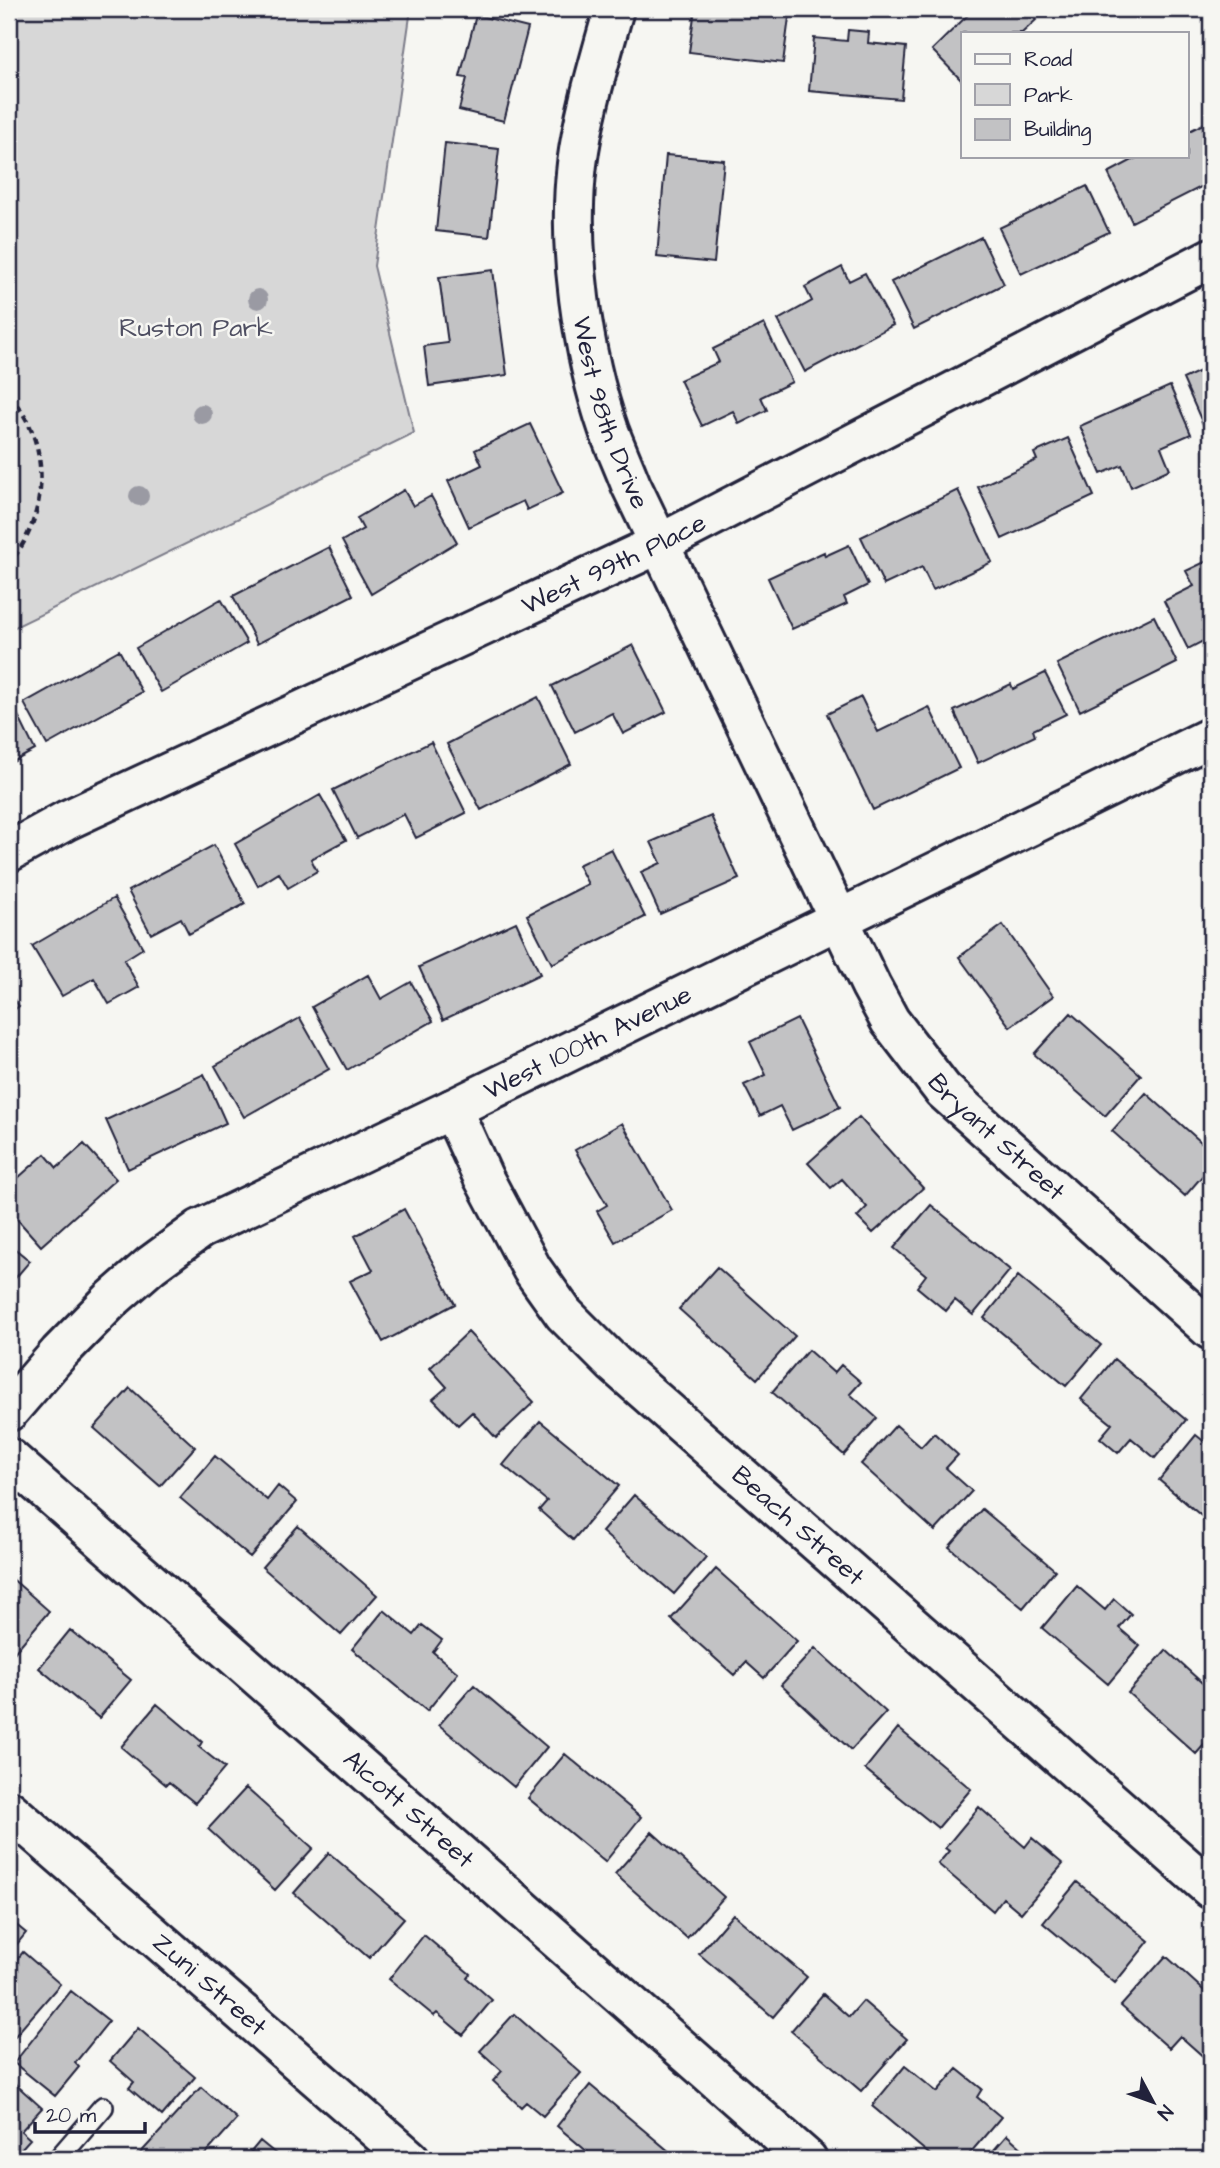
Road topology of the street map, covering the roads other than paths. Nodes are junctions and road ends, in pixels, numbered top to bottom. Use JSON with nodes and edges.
{"nodes":[{"id":1,"x":614,"y":9,"type":"edge"},
{"id":2,"x":1211,"y":258,"type":"edge"},
{"id":3,"x":659,"y":544,"type":"junction"},
{"id":4,"x":1211,"y":737,"type":"edge"},
{"id":5,"x":9,"y":852,"type":"edge"},
{"id":6,"x":836,"y":911,"type":"junction"},
{"id":7,"x":452,"y":1109,"type":"junction"},
{"id":8,"x":1211,"y":1330,"type":"edge"},
{"id":9,"x":9,"y":1411,"type":"edge"},
{"id":10,"x":9,"y":1458,"type":"edge"},
{"id":11,"x":9,"y":1811,"type":"edge"},
{"id":12,"x":1211,"y":1889,"type":"edge"},
{"id":13,"x":103,"y":2107,"type":"dead end"},
{"id":14,"x":58,"y":2159,"type":"edge"},
{"id":15,"x":410,"y":2159,"type":"edge"},
{"id":16,"x":807,"y":2159,"type":"edge"}],
"edges":[{"from":1,"to":3,"type":"street","name":"West 98th Drive"},
{"from":2,"to":3,"type":"street","name":"West 99th Place"},
{"from":3,"to":5,"type":"street","name":"West 99th Place"},
{"from":3,"to":6,"type":"street","name":"West 98th Drive"},
{"from":4,"to":6,"type":"street","name":"West 100th Avenue"},
{"from":6,"to":7,"type":"street","name":"West 100th Avenue"},
{"from":6,"to":8,"type":"street","name":"Bryant Street"},
{"from":7,"to":9,"type":"street","name":"West 100th Avenue"},
{"from":7,"to":12,"type":"street","name":"Beach Street"},
{"from":10,"to":16,"type":"street","name":"Alcott Street"},
{"from":11,"to":15,"type":"street","name":"Zuni Street"},
{"from":13,"to":14,"type":"lane"}]}
